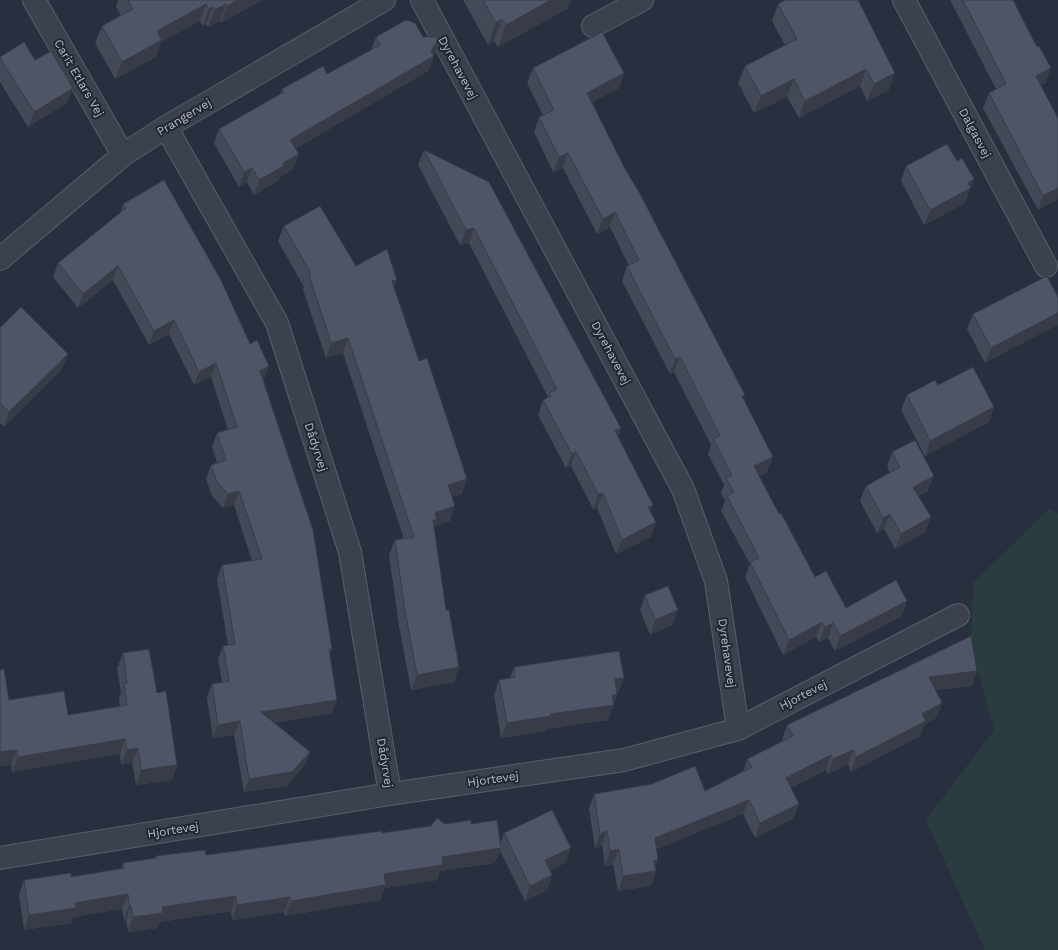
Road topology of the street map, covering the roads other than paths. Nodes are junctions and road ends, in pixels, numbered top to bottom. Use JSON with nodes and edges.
{"nodes":[{"id":1,"x":34,"y":0,"type":"edge"},
{"id":2,"x":384,"y":0,"type":"edge"},
{"id":3,"x":422,"y":0,"type":"edge"},
{"id":4,"x":642,"y":0,"type":"edge"},
{"id":5,"x":904,"y":0,"type":"edge"},
{"id":6,"x":593,"y":26,"type":"dead end"},
{"id":7,"x":166,"y":127,"type":"junction"},
{"id":8,"x":123,"y":155,"type":"junction"},
{"id":9,"x":0,"y":259,"type":"edge"},
{"id":10,"x":1046,"y":266,"type":"dead end"},
{"id":11,"x":958,"y":615,"type":"dead end"},
{"id":12,"x":738,"y":729,"type":"junction"},
{"id":13,"x":390,"y":794,"type":"junction"},
{"id":14,"x":0,"y":858,"type":"edge"}],
"edges":[{"from":1,"to":8,"type":"street","name":"Carit Etlars Vej"},
{"from":2,"to":7,"type":"street","name":"Prangervej"},
{"from":3,"to":12,"type":"street","name":"Dyrehavevej"},
{"from":4,"to":6,"type":"street"},
{"from":5,"to":10,"type":"street","name":"Dalgasvej"},
{"from":7,"to":8,"type":"street","name":"Prangervej"},
{"from":7,"to":13,"type":"street","name":"Dådyrvej"},
{"from":8,"to":9,"type":"street","name":"Prangervej"},
{"from":11,"to":12,"type":"street","name":"Hjortevej"},
{"from":12,"to":13,"type":"street","name":"Hjortevej"},
{"from":13,"to":14,"type":"street","name":"Hjortevej"}]}
